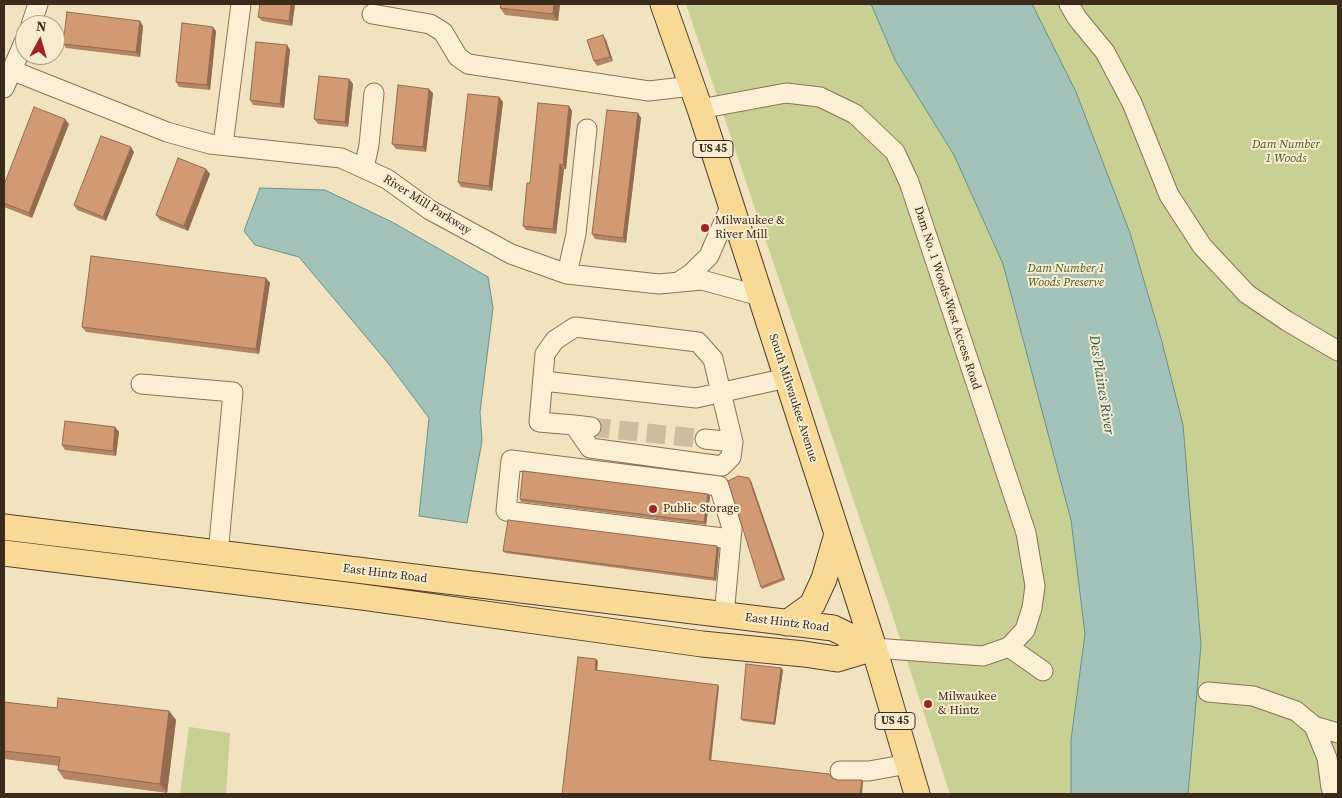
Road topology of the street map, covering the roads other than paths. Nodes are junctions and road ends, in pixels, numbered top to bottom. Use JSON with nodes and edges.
{"nodes":[{"id":1,"x":241,"y":4,"type":"edge"},
{"id":2,"x":663,"y":4,"type":"edge"},
{"id":3,"x":1069,"y":4,"type":"edge"},
{"id":4,"x":372,"y":14,"type":"dead end"},
{"id":5,"x":15,"y":61,"type":"edge"},
{"id":6,"x":11,"y":70,"type":"junction"},
{"id":7,"x":692,"y":86,"type":"junction"},
{"id":8,"x":4,"y":88,"type":"edge"},
{"id":9,"x":374,"y":93,"type":"dead end"},
{"id":10,"x":700,"y":109,"type":"junction"},
{"id":11,"x":588,"y":129,"type":"dead end"},
{"id":12,"x":223,"y":145,"type":"junction"},
{"id":13,"x":364,"y":168,"type":"junction"},
{"id":14,"x":731,"y":205,"type":"junction"},
{"id":15,"x":567,"y":274,"type":"junction"},
{"id":16,"x":680,"y":281,"type":"junction"},
{"id":17,"x":760,"y":296,"type":"junction"},
{"id":18,"x":1338,"y":351,"type":"edge"},
{"id":19,"x":787,"y":378,"type":"junction"},
{"id":20,"x":542,"y":382,"type":"junction"},
{"id":21,"x":141,"y":384,"type":"dead end"},
{"id":22,"x":722,"y":393,"type":"junction"},
{"id":23,"x":706,"y":439,"type":"tunnel mouth"},
{"id":24,"x":733,"y":442,"type":"junction"},
{"id":25,"x":4,"y":527,"type":"edge"},
{"id":26,"x":837,"y":534,"type":"junction"},
{"id":27,"x":731,"y":539,"type":"junction"},
{"id":28,"x":4,"y":553,"type":"edge"},
{"id":29,"x":218,"y":554,"type":"junction"},
{"id":30,"x":724,"y":616,"type":"junction"},
{"id":31,"x":787,"y":623,"type":"junction"},
{"id":32,"x":874,"y":648,"type":"junction"},
{"id":33,"x":1009,"y":648,"type":"junction"},
{"id":34,"x":1043,"y":671,"type":"dead end"},
{"id":35,"x":1208,"y":692,"type":"dead end"},
{"id":36,"x":1314,"y":726,"type":"junction"},
{"id":37,"x":1338,"y":733,"type":"edge"},
{"id":38,"x":908,"y":764,"type":"junction"},
{"id":39,"x":840,"y":771,"type":"dead end"},
{"id":40,"x":1333,"y":787,"type":"edge"},
{"id":41,"x":917,"y":794,"type":"edge"}],
"edges":[{"from":1,"to":12,"type":"street"},
{"from":2,"to":7,"type":"main road","name":"South Milwaukee Avenue","number":"US 45"},
{"from":3,"to":18,"type":"street"},
{"from":4,"to":7,"type":"street"},
{"from":5,"to":6,"type":"street"},
{"from":6,"to":8,"type":"street"},
{"from":6,"to":12,"type":"street","name":"River Mill Parkway"},
{"from":7,"to":10,"type":"main road","name":"South Milwaukee Avenue","number":"US 45"},
{"from":9,"to":13,"type":"street"},
{"from":10,"to":14,"type":"main road","name":"South Milwaukee Avenue","number":"US 45"},
{"from":10,"to":33,"type":"street","name":"Dam No. 1 Woods-West Access Road"},
{"from":11,"to":15,"type":"street"},
{"from":12,"to":13,"type":"street","name":"River Mill Parkway"},
{"from":13,"to":15,"type":"street","name":"River Mill Parkway"},
{"from":14,"to":16,"type":"street"},
{"from":14,"to":17,"type":"main road","name":"South Milwaukee Avenue","number":"US 45"},
{"from":15,"to":16,"type":"street","name":"River Mill Parkway"},
{"from":16,"to":17,"type":"street","name":"River Mill Parkway"},
{"from":17,"to":19,"type":"main road","name":"South Milwaukee Avenue","number":"US 45"},
{"from":19,"to":22,"type":"street"},
{"from":19,"to":26,"type":"main road","name":"South Milwaukee Avenue","number":"US 45"},
{"from":20,"to":22,"type":"street"},
{"from":20,"to":22,"type":"street"},
{"from":20,"to":24,"type":"street"},
{"from":21,"to":29,"type":"street"},
{"from":22,"to":24,"type":"street"},
{"from":23,"to":24,"type":"street"},
{"from":25,"to":29,"type":"main road","name":"East Hintz Road"},
{"from":26,"to":31,"type":"main road"},
{"from":26,"to":32,"type":"main road","name":"South Milwaukee Avenue","number":"US 45"},
{"from":27,"to":27,"type":"street"},
{"from":27,"to":30,"type":"street"},
{"from":28,"to":32,"type":"main road","name":"East Hintz Road"},
{"from":29,"to":30,"type":"main road","name":"East Hintz Road"},
{"from":30,"to":31,"type":"main road","name":"East Hintz Road"},
{"from":31,"to":32,"type":"main road","name":"East Hintz Road"},
{"from":32,"to":33,"type":"street"},
{"from":32,"to":38,"type":"main road","name":"South Milwaukee Avenue","number":"US 45"},
{"from":33,"to":34,"type":"street"},
{"from":35,"to":36,"type":"street"},
{"from":36,"to":37,"type":"street"},
{"from":36,"to":40,"type":"street"},
{"from":38,"to":39,"type":"street"},
{"from":38,"to":41,"type":"main road","name":"South Milwaukee Avenue","number":"US 45"}]}
